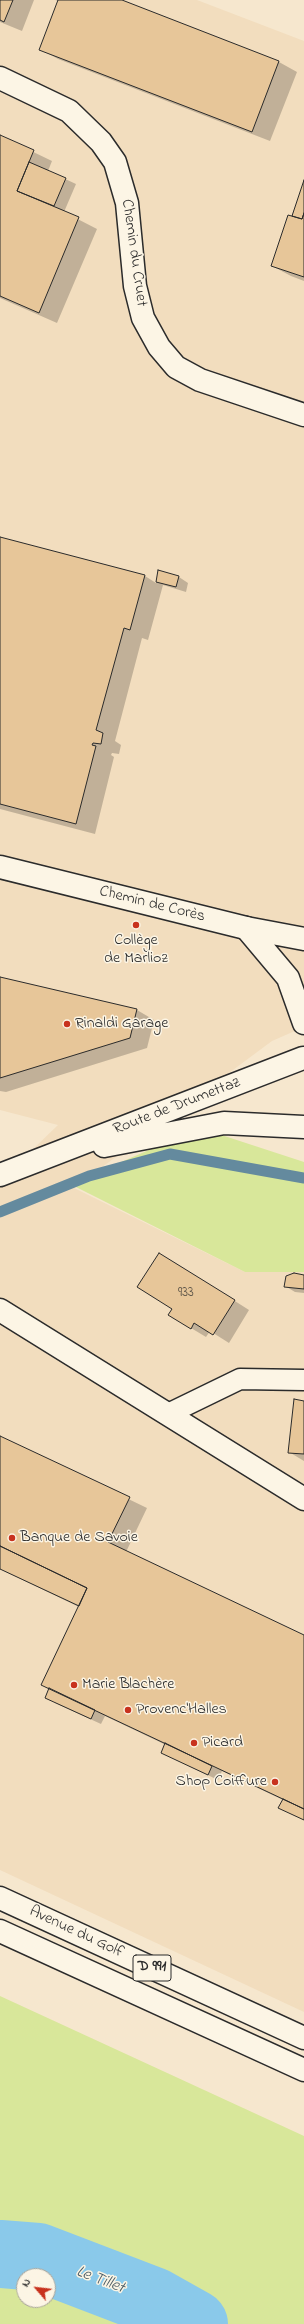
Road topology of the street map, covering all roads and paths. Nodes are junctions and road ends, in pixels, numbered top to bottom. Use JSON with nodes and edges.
{"nodes":[{"id":1,"x":0,"y":78,"type":"edge"},
{"id":2,"x":304,"y":415,"type":"edge"},
{"id":3,"x":0,"y":867,"type":"edge"},
{"id":4,"x":246,"y":928,"type":"junction"},
{"id":5,"x":304,"y":939,"type":"edge"},
{"id":6,"x":304,"y":1023,"type":"edge"},
{"id":7,"x":304,"y":1057,"type":"edge"},
{"id":8,"x":304,"y":1127,"type":"edge"},
{"id":9,"x":51,"y":1156,"type":"junction"},
{"id":10,"x":0,"y":1176,"type":"edge"},
{"id":11,"x":0,"y":1310,"type":"edge"},
{"id":12,"x":304,"y":1380,"type":"edge"},
{"id":13,"x":168,"y":1414,"type":"junction"},
{"id":14,"x":301,"y":1495,"type":"edge"},
{"id":15,"x":0,"y":1898,"type":"edge"},
{"id":16,"x":0,"y":1931,"type":"edge"},
{"id":17,"x":304,"y":2038,"type":"edge"},
{"id":18,"x":304,"y":2070,"type":"edge"}],
"edges":[{"from":1,"to":2,"type":"main road","name":"Chemin du Cruet"},
{"from":3,"to":4,"type":"main road","name":"Chemin de Corès"},
{"from":4,"to":5,"type":"main road","name":"Chemin de Corès"},
{"from":4,"to":6,"type":"main road"},
{"from":7,"to":9,"type":"main road","name":"Route de Drumettaz"},
{"from":8,"to":9,"type":"main road","name":"Route de Drumettaz"},
{"from":9,"to":10,"type":"main road","name":"Route de Drumettaz"},
{"from":11,"to":13,"type":"main road"},
{"from":12,"to":13,"type":"lane"},
{"from":13,"to":14,"type":"main road"},
{"from":15,"to":17,"type":"main road","name":"Avenue du Golf","number":"D 991"},
{"from":16,"to":18,"type":"main road","name":"Avenue du Golf","number":"D 991"}]}
